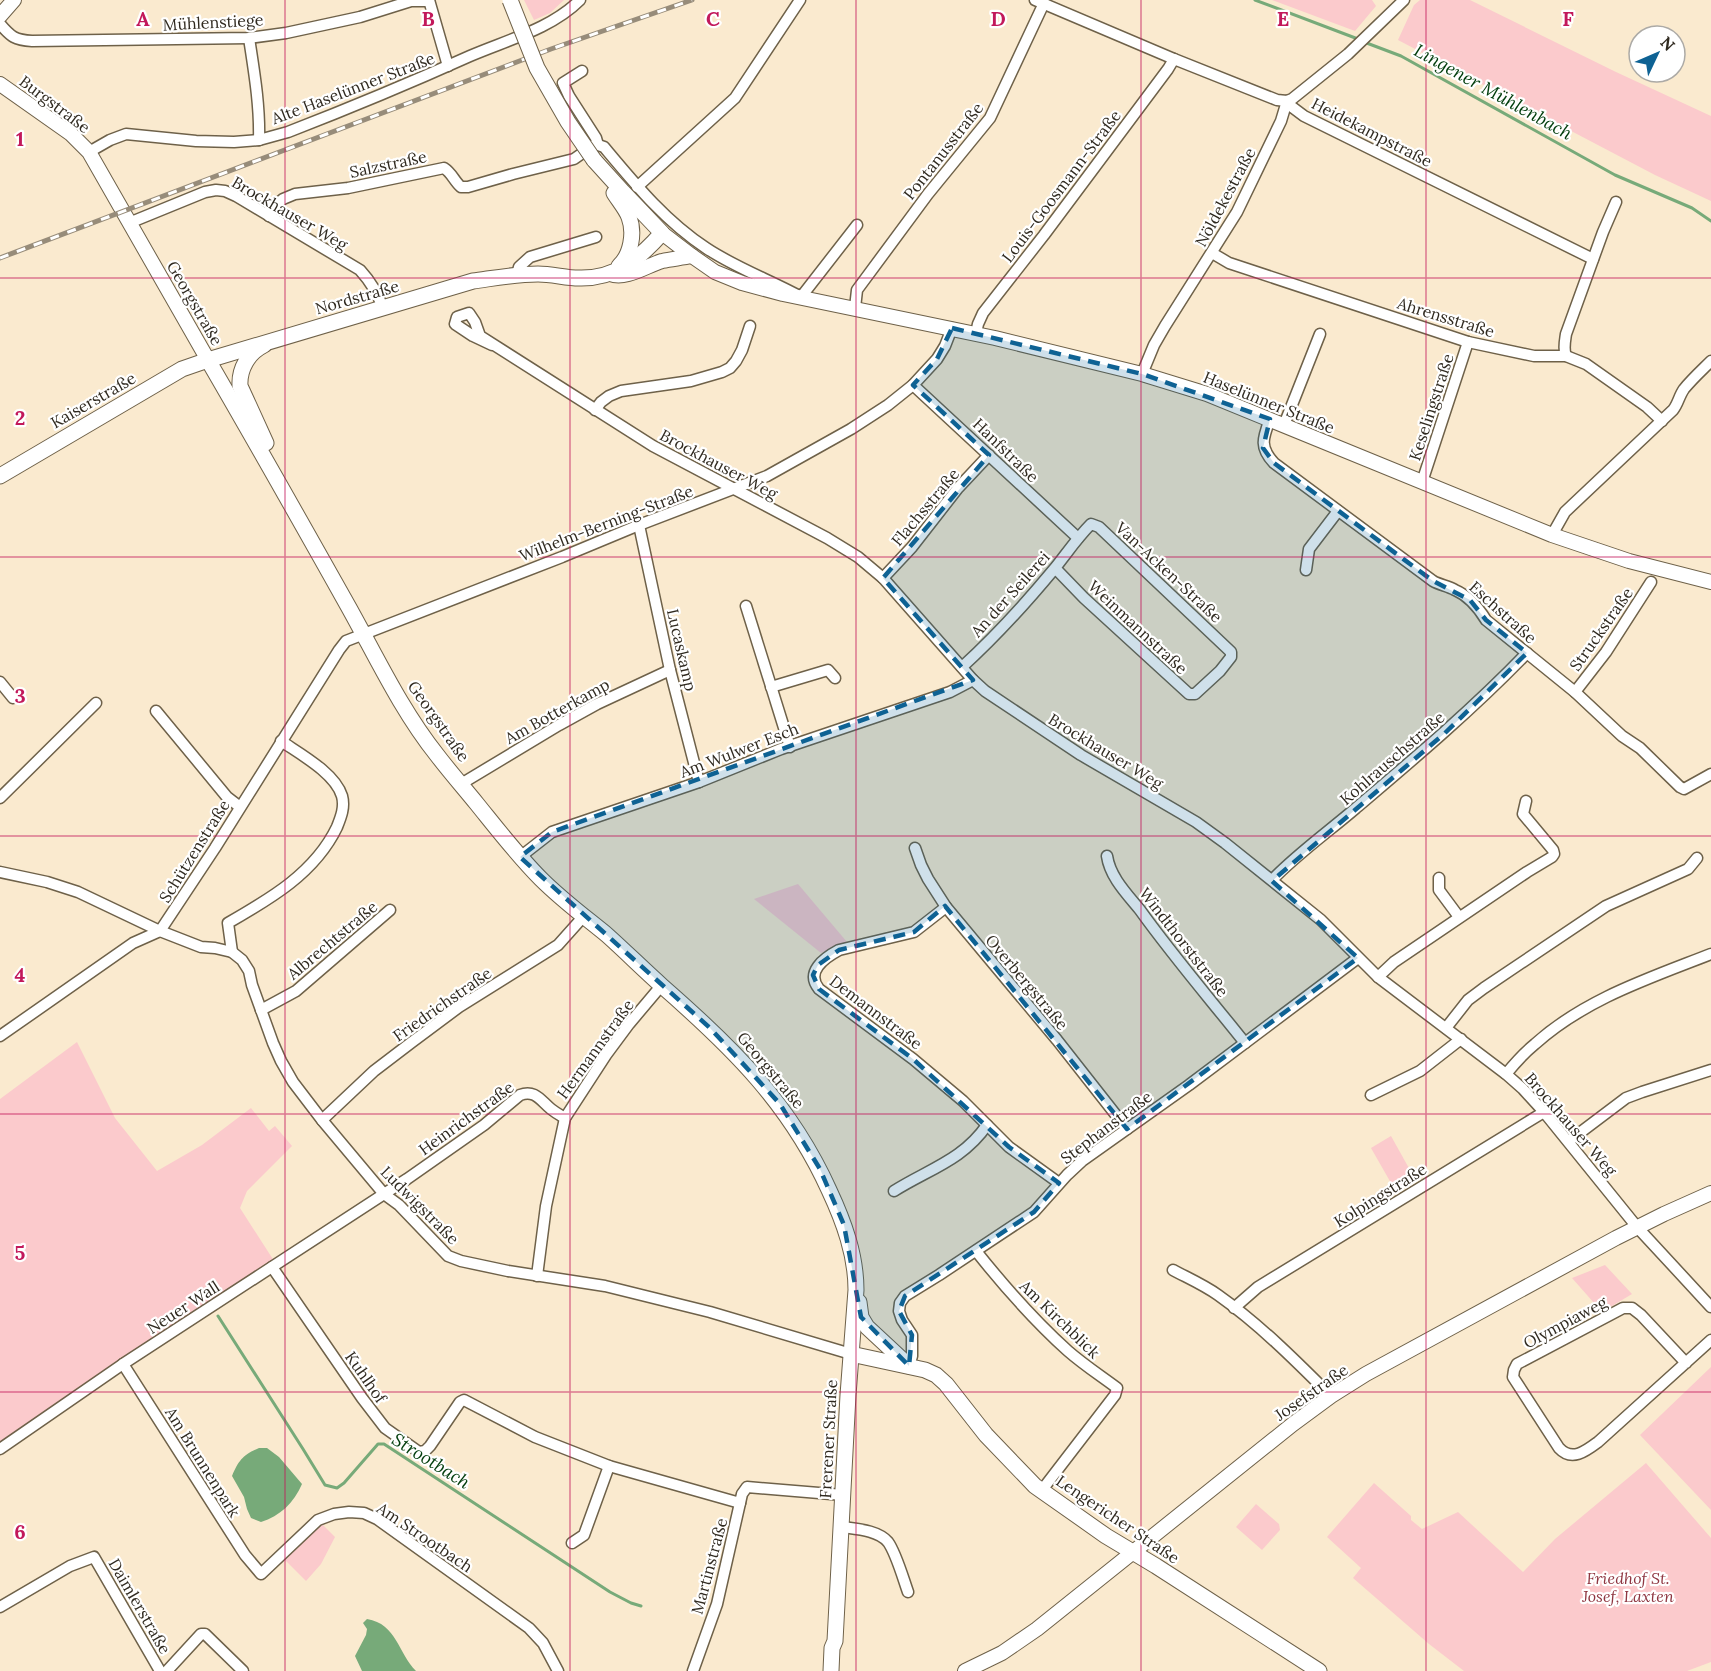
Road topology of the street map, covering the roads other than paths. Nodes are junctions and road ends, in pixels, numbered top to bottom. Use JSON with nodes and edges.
{"nodes":[{"id":1,"x":14,"y":0,"type":"edge"},
{"id":2,"x":429,"y":0,"type":"edge"},
{"id":3,"x":510,"y":0,"type":"edge"},
{"id":4,"x":580,"y":0,"type":"edge"},
{"id":5,"x":800,"y":0,"type":"edge"},
{"id":6,"x":1404,"y":0,"type":"edge"},
{"id":7,"x":1039,"y":2,"type":"edge"},
{"id":8,"x":0,"y":16,"type":"edge"},
{"id":9,"x":0,"y":24,"type":"edge"},
{"id":10,"x":249,"y":38,"type":"junction"},
{"id":11,"x":1174,"y":59,"type":"junction"},
{"id":12,"x":448,"y":66,"type":"junction"},
{"id":13,"x":582,"y":71,"type":"dead end"},
{"id":14,"x":0,"y":84,"type":"edge"},
{"id":15,"x":1287,"y":101,"type":"junction"},
{"id":16,"x":259,"y":140,"type":"junction"},
{"id":17,"x":89,"y":152,"type":"junction"},
{"id":18,"x":591,"y":153,"type":"junction"},
{"id":19,"x":626,"y":192,"type":"junction"},
{"id":20,"x":1616,"y":202,"type":"dead end"},
{"id":21,"x":269,"y":216,"type":"junction"},
{"id":22,"x":129,"y":223,"type":"junction"},
{"id":23,"x":857,"y":225,"type":"dead end"},
{"id":24,"x":662,"y":233,"type":"junction"},
{"id":25,"x":596,"y":237,"type":"dead end"},
{"id":26,"x":1212,"y":253,"type":"junction"},
{"id":27,"x":692,"y":256,"type":"junction"},
{"id":28,"x":1593,"y":259,"type":"junction"},
{"id":29,"x":610,"y":274,"type":"junction"},
{"id":30,"x":517,"y":275,"type":"junction"},
{"id":31,"x":801,"y":297,"type":"junction"},
{"id":32,"x":855,"y":308,"type":"junction"},
{"id":33,"x":383,"y":309,"type":"junction"},
{"id":34,"x":750,"y":326,"type":"dead end"},
{"id":35,"x":952,"y":328,"type":"junction"},
{"id":36,"x":976,"y":333,"type":"junction"},
{"id":37,"x":1320,"y":334,"type":"dead end"},
{"id":38,"x":285,"y":336,"type":"junction"},
{"id":39,"x":1468,"y":342,"type":"junction"},
{"id":40,"x":492,"y":345,"type":"junction"},
{"id":41,"x":1566,"y":356,"type":"junction"},
{"id":42,"x":208,"y":360,"type":"junction"},
{"id":43,"x":1711,"y":361,"type":"edge"},
{"id":44,"x":1142,"y":375,"type":"junction"},
{"id":45,"x":913,"y":385,"type":"junction"},
{"id":46,"x":595,"y":410,"type":"junction"},
{"id":47,"x":1270,"y":419,"type":"junction"},
{"id":48,"x":1662,"y":420,"type":"junction"},
{"id":49,"x":1284,"y":425,"type":"junction"},
{"id":50,"x":989,"y":455,"type":"junction"},
{"id":51,"x":270,"y":466,"type":"junction"},
{"id":52,"x":0,"y":476,"type":"edge"},
{"id":53,"x":1422,"y":482,"type":"junction"},
{"id":54,"x":736,"y":489,"type":"junction"},
{"id":55,"x":1338,"y":511,"type":"junction"},
{"id":56,"x":639,"y":525,"type":"junction"},
{"id":57,"x":1552,"y":535,"type":"junction"},
{"id":58,"x":1078,"y":538,"type":"junction"},
{"id":59,"x":1055,"y":568,"type":"junction"},
{"id":60,"x":1306,"y":570,"type":"dead end"},
{"id":61,"x":883,"y":578,"type":"junction"},
{"id":62,"x":1651,"y":582,"type":"dead end"},
{"id":63,"x":1711,"y":582,"type":"edge"},
{"id":64,"x":746,"y":606,"type":"dead end"},
{"id":65,"x":364,"y":634,"type":"junction"},
{"id":66,"x":1527,"y":653,"type":"junction"},
{"id":67,"x":1229,"y":660,"type":"joint"},
{"id":68,"x":962,"y":667,"type":"junction"},
{"id":69,"x":670,"y":670,"type":"junction"},
{"id":70,"x":835,"y":678,"type":"dead end"},
{"id":71,"x":973,"y":680,"type":"junction"},
{"id":72,"x":0,"y":682,"type":"edge"},
{"id":73,"x":771,"y":687,"type":"junction"},
{"id":74,"x":1575,"y":692,"type":"junction"},
{"id":75,"x":13,"y":698,"type":"dead end"},
{"id":76,"x":96,"y":703,"type":"dead end"},
{"id":77,"x":156,"y":711,"type":"dead end"},
{"id":78,"x":281,"y":741,"type":"junction"},
{"id":79,"x":790,"y":747,"type":"junction"},
{"id":80,"x":1711,"y":774,"type":"edge"},
{"id":81,"x":699,"y":782,"type":"junction"},
{"id":82,"x":461,"y":784,"type":"junction"},
{"id":83,"x":0,"y":798,"type":"edge"},
{"id":84,"x":1526,"y":801,"type":"dead end"},
{"id":85,"x":240,"y":807,"type":"junction"},
{"id":86,"x":915,"y":848,"type":"dead end"},
{"id":87,"x":1107,"y":856,"type":"dead end"},
{"id":88,"x":520,"y":857,"type":"junction"},
{"id":89,"x":1697,"y":858,"type":"dead end"},
{"id":90,"x":0,"y":872,"type":"edge"},
{"id":91,"x":1439,"y":878,"type":"dead end"},
{"id":92,"x":1272,"y":880,"type":"junction"},
{"id":93,"x":946,"y":907,"type":"junction"},
{"id":94,"x":390,"y":910,"type":"dead end"},
{"id":95,"x":583,"y":916,"type":"junction"},
{"id":96,"x":1459,"y":918,"type":"junction"},
{"id":97,"x":160,"y":931,"type":"junction"},
{"id":98,"x":232,"y":951,"type":"junction"},
{"id":99,"x":1711,"y":954,"type":"edge"},
{"id":100,"x":1358,"y":958,"type":"junction"},
{"id":101,"x":1378,"y":976,"type":"junction"},
{"id":102,"x":661,"y":986,"type":"junction"},
{"id":103,"x":261,"y":1010,"type":"junction"},
{"id":104,"x":1446,"y":1028,"type":"junction"},
{"id":105,"x":0,"y":1036,"type":"edge"},
{"id":106,"x":1461,"y":1039,"type":"junction"},
{"id":107,"x":1245,"y":1043,"type":"junction"},
{"id":108,"x":1711,"y":1070,"type":"edge"},
{"id":109,"x":1506,"y":1074,"type":"junction"},
{"id":110,"x":1371,"y":1095,"type":"dead end"},
{"id":111,"x":1544,"y":1112,"type":"junction"},
{"id":112,"x":565,"y":1118,"type":"junction"},
{"id":113,"x":321,"y":1120,"type":"junction"},
{"id":114,"x":987,"y":1125,"type":"junction"},
{"id":115,"x":1127,"y":1129,"type":"junction"},
{"id":116,"x":1569,"y":1141,"type":"junction"},
{"id":117,"x":1059,"y":1184,"type":"junction"},
{"id":118,"x":894,"y":1191,"type":"dead end"},
{"id":119,"x":1711,"y":1192,"type":"edge"},
{"id":120,"x":384,"y":1194,"type":"junction"},
{"id":121,"x":1637,"y":1227,"type":"junction"},
{"id":122,"x":848,"y":1239,"type":"joint"},
{"id":123,"x":976,"y":1251,"type":"junction"},
{"id":124,"x":272,"y":1267,"type":"junction"},
{"id":125,"x":1173,"y":1270,"type":"dead end"},
{"id":126,"x":537,"y":1276,"type":"junction"},
{"id":127,"x":856,"y":1290,"type":"junction"},
{"id":128,"x":1711,"y":1307,"type":"edge"},
{"id":129,"x":1234,"y":1308,"type":"junction"},
{"id":130,"x":1711,"y":1340,"type":"edge"},
{"id":131,"x":851,"y":1354,"type":"junction"},
{"id":132,"x":1686,"y":1363,"type":"junction"},
{"id":133,"x":123,"y":1364,"type":"junction"},
{"id":134,"x":909,"y":1366,"type":"junction"},
{"id":135,"x":1331,"y":1396,"type":"junction"},
{"id":136,"x":0,"y":1449,"type":"edge"},
{"id":137,"x":609,"y":1466,"type":"junction"},
{"id":138,"x":1042,"y":1490,"type":"junction"},
{"id":139,"x":843,"y":1494,"type":"junction"},
{"id":140,"x":740,"y":1503,"type":"junction"},
{"id":141,"x":842,"y":1527,"type":"junction"},
{"id":142,"x":572,"y":1543,"type":"dead end"},
{"id":143,"x":1134,"y":1552,"type":"junction"},
{"id":144,"x":261,"y":1574,"type":"joint"},
{"id":145,"x":908,"y":1592,"type":"dead end"},
{"id":146,"x":0,"y":1607,"type":"edge"},
{"id":147,"x":835,"y":1641,"type":"junction"},
{"id":148,"x":160,"y":1671,"type":"edge"},
{"id":149,"x":167,"y":1671,"type":"edge"},
{"id":150,"x":243,"y":1671,"type":"edge"},
{"id":151,"x":558,"y":1671,"type":"edge"},
{"id":152,"x":693,"y":1671,"type":"edge"},
{"id":153,"x":831,"y":1671,"type":"edge"},
{"id":154,"x":839,"y":1671,"type":"edge"},
{"id":155,"x":964,"y":1671,"type":"edge"},
{"id":156,"x":1319,"y":1671,"type":"edge"}],
"edges":[{"from":1,"to":8,"type":"street"},
{"from":2,"to":10,"type":"street","name":"Mühlenstiege"},
{"from":2,"to":12,"type":"street"},
{"from":3,"to":18,"type":"main road","bridge":true},
{"from":4,"to":12,"type":"street","name":"Alte Haselünner Straße"},
{"from":5,"to":19,"type":"street"},
{"from":6,"to":15,"type":"street"},
{"from":7,"to":11,"type":"street","name":"Heidekampstraße"},
{"from":7,"to":32,"type":"street","name":"Pontanusstraße"},
{"from":9,"to":10,"type":"street","name":"Mühlenstiege"},
{"from":10,"to":16,"type":"street"},
{"from":11,"to":15,"type":"street","name":"Heidekampstraße"},
{"from":11,"to":36,"type":"street","name":"Louis-Goosmann-Straße"},
{"from":12,"to":16,"type":"street","name":"Alte Haselünner Straße"},
{"from":13,"to":18,"type":"street"},
{"from":14,"to":17,"type":"street","name":"Burgstraße"},
{"from":15,"to":26,"type":"street","name":"Nöldekestraße"},
{"from":15,"to":28,"type":"street","name":"Heidekampstraße"},
{"from":16,"to":17,"type":"street","name":"Alte Haselünner Straße"},
{"from":17,"to":22,"type":"street","name":"Georgstraße"},
{"from":18,"to":19,"type":"main road"},
{"from":18,"to":21,"type":"street","name":"Salzstraße"},
{"from":19,"to":24,"type":"main road"},
{"from":19,"to":29,"type":"main road"},
{"from":19,"to":31,"type":"street","name":"Haselünner Straße"},
{"from":20,"to":28,"type":"street"},
{"from":21,"to":22,"type":"street","name":"Brockhauser Weg"},
{"from":21,"to":33,"type":"street","name":"Brockhauser Weg"},
{"from":22,"to":42,"type":"street","name":"Georgstraße"},
{"from":23,"to":31,"type":"street"},
{"from":24,"to":27,"type":"street","name":"Haselünner Straße"},
{"from":24,"to":29,"type":"main road","name":"Nordstraße"},
{"from":25,"to":30,"type":"street"},
{"from":26,"to":39,"type":"street","name":"Ahrensstraße"},
{"from":26,"to":44,"type":"street","name":"Nöldekestraße"},
{"from":27,"to":29,"type":"street"},
{"from":27,"to":31,"type":"street","name":"Haselünner Straße"},
{"from":28,"to":41,"type":"street"},
{"from":29,"to":30,"type":"main road","name":"Nordstraße"},
{"from":30,"to":33,"type":"main road","name":"Nordstraße"},
{"from":31,"to":32,"type":"street","name":"Haselünner Straße"},
{"from":32,"to":35,"type":"street","name":"Haselünner Straße"},
{"from":33,"to":38,"type":"main road","name":"Nordstraße"},
{"from":34,"to":46,"type":"street"},
{"from":35,"to":36,"type":"street","name":"Haselünner Straße"},
{"from":35,"to":45,"type":"street","name":"Wilhelm-Berning-Straße"},
{"from":36,"to":44,"type":"street","name":"Haselünner Straße"},
{"from":37,"to":49,"type":"street"},
{"from":38,"to":42,"type":"main road","name":"Nordstraße"},
{"from":38,"to":51,"type":"main road"},
{"from":39,"to":41,"type":"street","name":"Ahrensstraße"},
{"from":39,"to":53,"type":"street","name":"Keselingstraße"},
{"from":40,"to":40,"type":"street","name":"Brockhauser Weg"},
{"from":40,"to":46,"type":"street","name":"Brockhauser Weg"},
{"from":41,"to":48,"type":"street","name":"Ahrensstraße"},
{"from":42,"to":51,"type":"main road","name":"Georgstraße"},
{"from":42,"to":52,"type":"main road","name":"Kaiserstraße"},
{"from":43,"to":48,"type":"street"},
{"from":44,"to":47,"type":"street","name":"Haselünner Straße"},
{"from":45,"to":50,"type":"street","name":"Hanfstraße"},
{"from":45,"to":54,"type":"street","name":"Wilhelm-Berning-Straße"},
{"from":46,"to":54,"type":"street","name":"Brockhauser Weg"},
{"from":47,"to":49,"type":"street","name":"Haselünner Straße"},
{"from":47,"to":55,"type":"street","name":"Eschstraße"},
{"from":48,"to":57,"type":"street"},
{"from":49,"to":53,"type":"street","name":"Haselünner Straße"},
{"from":50,"to":58,"type":"street","name":"Hanfstraße"},
{"from":50,"to":61,"type":"street","name":"Flachsstraße"},
{"from":51,"to":65,"type":"main road","name":"Georgstraße"},
{"from":53,"to":57,"type":"street","name":"Haselünner Straße"},
{"from":54,"to":56,"type":"street","name":"Wilhelm-Berning-Straße"},
{"from":54,"to":61,"type":"street","name":"Brockhauser Weg"},
{"from":55,"to":60,"type":"street"},
{"from":55,"to":66,"type":"street","name":"Eschstraße"},
{"from":56,"to":65,"type":"street","name":"Wilhelm-Berning-Straße"},
{"from":56,"to":69,"type":"street","name":"Lucaskamp"},
{"from":57,"to":63,"type":"street","name":"Haselünner Straße"},
{"from":58,"to":59,"type":"street","name":"An der Seilerei"},
{"from":58,"to":67,"type":"street","name":"Van-Acken-Straße"},
{"from":59,"to":67,"type":"street","name":"Weinmannstraße"},
{"from":59,"to":68,"type":"street","name":"An der Seilerei"},
{"from":61,"to":68,"type":"street","name":"Brockhauser Weg"},
{"from":62,"to":74,"type":"street","name":"Struckstraße"},
{"from":64,"to":73,"type":"street"},
{"from":65,"to":78,"type":"street","name":"Schützenstraße"},
{"from":65,"to":82,"type":"main road","name":"Georgstraße"},
{"from":66,"to":74,"type":"street","name":"Eschstraße"},
{"from":66,"to":92,"type":"street","name":"Kohlrauschstraße"},
{"from":68,"to":71,"type":"street","name":"Brockhauser Weg"},
{"from":69,"to":81,"type":"street","name":"Lucaskamp"},
{"from":69,"to":82,"type":"street","name":"Am Botterkamp"},
{"from":70,"to":73,"type":"street"},
{"from":71,"to":79,"type":"street","name":"Am Wulwer Esch"},
{"from":71,"to":92,"type":"street","name":"Brockhauser Weg"},
{"from":72,"to":75,"type":"street"},
{"from":73,"to":79,"type":"street"},
{"from":74,"to":80,"type":"street","name":"Eschstraße"},
{"from":76,"to":83,"type":"street"},
{"from":77,"to":85,"type":"street"},
{"from":78,"to":85,"type":"street","name":"Schützenstraße"},
{"from":78,"to":98,"type":"street"},
{"from":79,"to":81,"type":"street","name":"Am Wulwer Esch"},
{"from":81,"to":88,"type":"street","name":"Am Wulwer Esch"},
{"from":82,"to":88,"type":"main road","name":"Georgstraße"},
{"from":84,"to":96,"type":"street"},
{"from":85,"to":97,"type":"street","name":"Schützenstraße"},
{"from":86,"to":93,"type":"street","name":"Overbergstraße"},
{"from":87,"to":107,"type":"street","name":"Windthorststraße"},
{"from":88,"to":95,"type":"main road","name":"Georgstraße"},
{"from":89,"to":104,"type":"street"},
{"from":90,"to":97,"type":"street"},
{"from":91,"to":96,"type":"street"},
{"from":92,"to":100,"type":"street","name":"Brockhauser Weg"},
{"from":93,"to":114,"type":"street","name":"Demannstraße"},
{"from":93,"to":115,"type":"street","name":"Overbergstraße"},
{"from":94,"to":103,"type":"street","name":"Albrechtstraße"},
{"from":95,"to":102,"type":"main road","name":"Georgstraße"},
{"from":95,"to":113,"type":"street","name":"Friedrichstraße"},
{"from":96,"to":101,"type":"street"},
{"from":97,"to":98,"type":"street"},
{"from":97,"to":105,"type":"street"},
{"from":98,"to":103,"type":"street","name":"Ludwigstraße"},
{"from":99,"to":109,"type":"street"},
{"from":100,"to":101,"type":"street","name":"Brockhauser Weg"},
{"from":100,"to":107,"type":"street","name":"Stephanstraße"},
{"from":101,"to":104,"type":"street","name":"Brockhauser Weg"},
{"from":102,"to":112,"type":"street","name":"Hermannstraße"},
{"from":102,"to":122,"type":"main road","name":"Georgstraße"},
{"from":103,"to":113,"type":"street","name":"Ludwigstraße"},
{"from":104,"to":106,"type":"street","name":"Brockhauser Weg"},
{"from":106,"to":109,"type":"street","name":"Brockhauser Weg"},
{"from":106,"to":110,"type":"street"},
{"from":107,"to":115,"type":"street","name":"Stephanstraße"},
{"from":108,"to":116,"type":"street"},
{"from":109,"to":111,"type":"street","name":"Brockhauser Weg"},
{"from":111,"to":116,"type":"street","name":"Brockhauser Weg"},
{"from":111,"to":129,"type":"street","name":"Kolpingstraße"},
{"from":112,"to":120,"type":"street","name":"Heinrichstraße"},
{"from":112,"to":126,"type":"street","name":"Hermannstraße"},
{"from":113,"to":120,"type":"street","name":"Ludwigstraße"},
{"from":114,"to":117,"type":"street","name":"Demannstraße"},
{"from":114,"to":118,"type":"street"},
{"from":115,"to":117,"type":"street","name":"Stephanstraße"},
{"from":116,"to":121,"type":"street","name":"Brockhauser Weg"},
{"from":117,"to":123,"type":"street","name":"Stephanstraße"},
{"from":119,"to":121,"type":"street","name":"Josefstraße"},
{"from":120,"to":124,"type":"street","name":"Neuer Wall"},
{"from":120,"to":126,"type":"street","name":"Ludwigstraße"},
{"from":121,"to":128,"type":"street","name":"Brockhauser Weg"},
{"from":121,"to":135,"type":"street","name":"Josefstraße"},
{"from":122,"to":127,"type":"main road","name":"Frerener Straße"},
{"from":123,"to":134,"type":"street","name":"Stephanstraße"},
{"from":123,"to":138,"type":"street","name":"Am Kirchblick"},
{"from":124,"to":133,"type":"street","name":"Neuer Wall"},
{"from":124,"to":137,"type":"street","name":"Kuhlhof"},
{"from":125,"to":129,"type":"street"},
{"from":126,"to":131,"type":"street","name":"Ludwigstraße"},
{"from":127,"to":131,"type":"main road","name":"Frerener Straße"},
{"from":127,"to":134,"type":"main road"},
{"from":129,"to":135,"type":"street"},
{"from":130,"to":132,"type":"street","name":"Olympiaweg"},
{"from":131,"to":134,"type":"main road","name":"Lengericher Straße"},
{"from":131,"to":139,"type":"main road","name":"Frerener Straße"},
{"from":132,"to":132,"type":"street","name":"Olympiaweg"},
{"from":133,"to":136,"type":"street","name":"Neuer Wall"},
{"from":133,"to":144,"type":"street","name":"Am Brunnenpark"},
{"from":134,"to":138,"type":"main road","name":"Lengericher Straße"},
{"from":135,"to":143,"type":"street","name":"Josefstraße"},
{"from":137,"to":140,"type":"street","name":"Kuhlhof"},
{"from":137,"to":142,"type":"street"},
{"from":138,"to":143,"type":"main road","name":"Lengericher Straße"},
{"from":139,"to":140,"type":"street"},
{"from":139,"to":141,"type":"main road","name":"Frerener Straße"},
{"from":140,"to":152,"type":"street","name":"Martinstraße"},
{"from":141,"to":145,"type":"street"},
{"from":141,"to":147,"type":"main road","name":"Frerener Straße"},
{"from":143,"to":155,"type":"street","name":"Josefstraße"},
{"from":143,"to":156,"type":"main road","name":"Lengericher Straße"},
{"from":144,"to":151,"type":"street","name":"Am Strootbach"},
{"from":146,"to":148,"type":"street","name":"Daimlerstraße"},
{"from":147,"to":153,"type":"main road","name":"Frerener Straße"},
{"from":147,"to":154,"type":"main road","name":"Frerener Straße"},
{"from":149,"to":150,"type":"street"}]}
